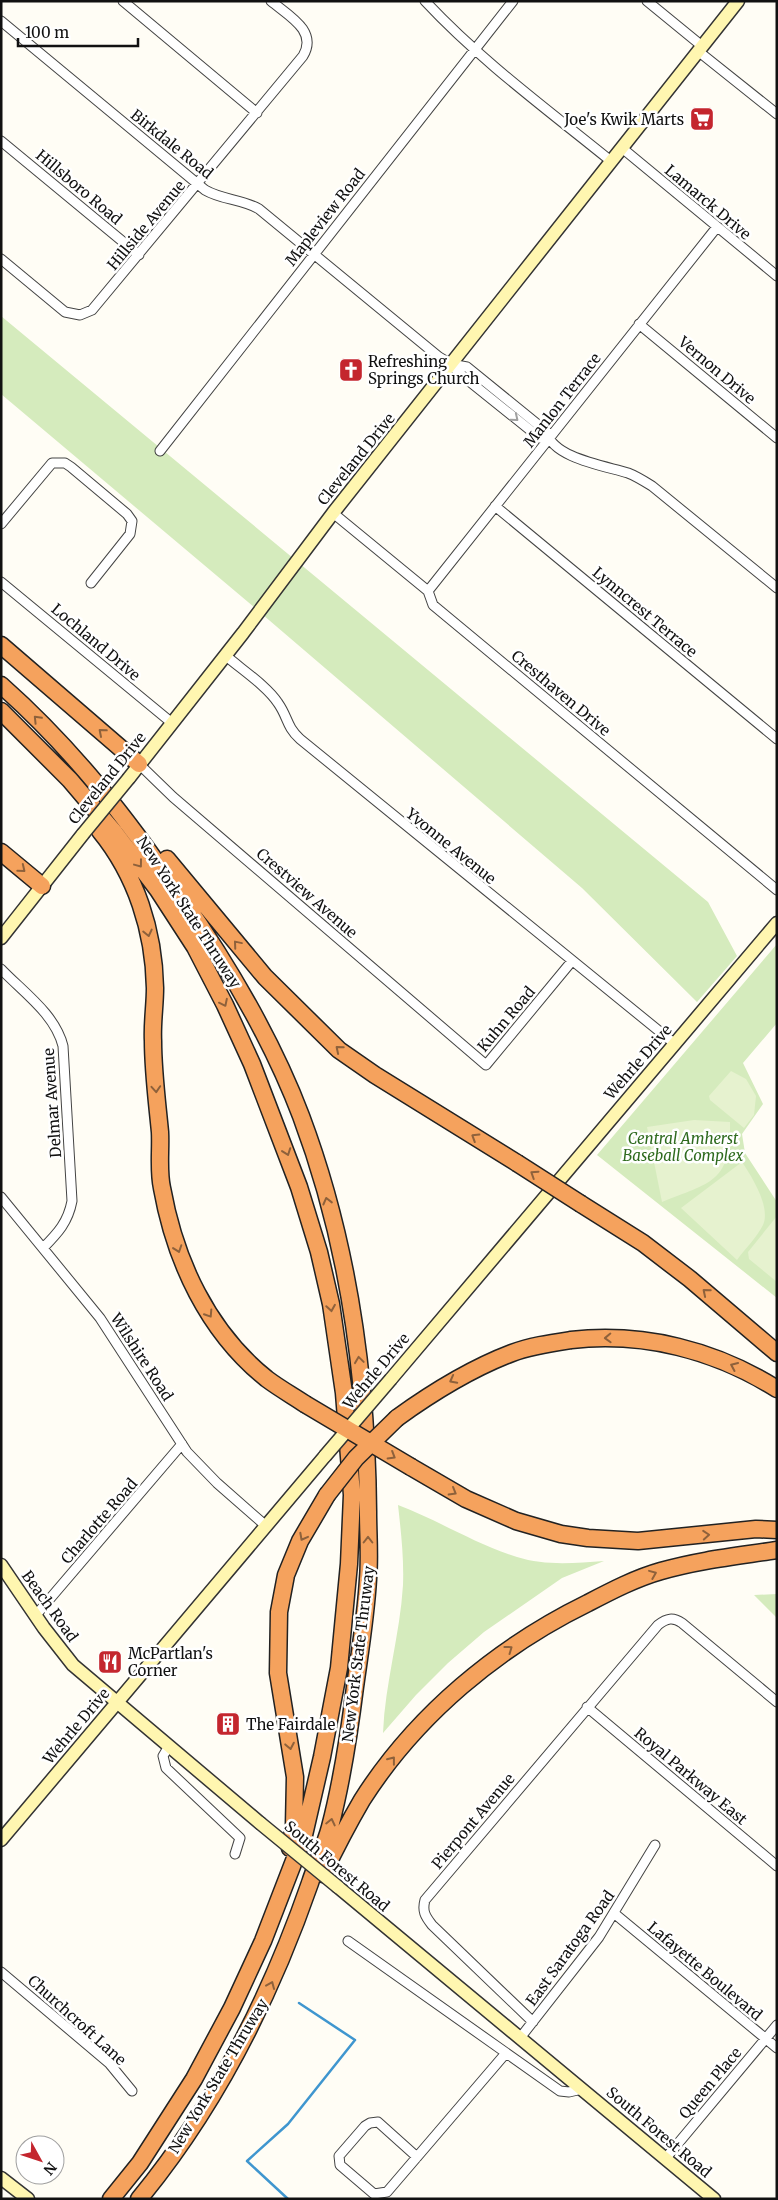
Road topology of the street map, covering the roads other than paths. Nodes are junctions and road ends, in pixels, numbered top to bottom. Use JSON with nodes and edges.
{"nodes":[{"id":1,"x":122,"y":1,"type":"edge"},
{"id":2,"x":271,"y":1,"type":"edge"},
{"id":3,"x":425,"y":1,"type":"edge"},
{"id":4,"x":513,"y":1,"type":"edge"},
{"id":5,"x":647,"y":1,"type":"edge"},
{"id":6,"x":738,"y":1,"type":"edge"},
{"id":7,"x":1,"y":21,"type":"edge"},
{"id":8,"x":700,"y":48,"type":"junction"},
{"id":9,"x":475,"y":50,"type":"junction"},
{"id":10,"x":257,"y":113,"type":"junction"},
{"id":11,"x":777,"y":114,"type":"edge"},
{"id":12,"x":1,"y":141,"type":"edge"},
{"id":13,"x":622,"y":148,"type":"junction"},
{"id":14,"x":612,"y":162,"type":"junction"},
{"id":15,"x":198,"y":184,"type":"junction"},
{"id":16,"x":717,"y":227,"type":"junction"},
{"id":17,"x":313,"y":254,"type":"junction"},
{"id":18,"x":139,"y":255,"type":"junction"},
{"id":19,"x":1,"y":259,"type":"edge"},
{"id":20,"x":777,"y":276,"type":"edge"},
{"id":21,"x":640,"y":324,"type":"junction"},
{"id":22,"x":451,"y":364,"type":"junction"},
{"id":23,"x":777,"y":438,"type":"edge"},
{"id":24,"x":548,"y":439,"type":"junction"},
{"id":25,"x":160,"y":451,"type":"dead end"},
{"id":26,"x":494,"y":506,"type":"junction"},
{"id":27,"x":333,"y":513,"type":"junction"},
{"id":28,"x":1,"y":524,"type":"edge"},
{"id":29,"x":1,"y":582,"type":"edge"},
{"id":30,"x":91,"y":583,"type":"dead end"},
{"id":31,"x":777,"y":588,"type":"edge"},
{"id":32,"x":428,"y":590,"type":"junction"},
{"id":33,"x":1,"y":645,"type":"edge"},
{"id":34,"x":225,"y":655,"type":"junction"},
{"id":35,"x":1,"y":685,"type":"edge"},
{"id":36,"x":1,"y":711,"type":"edge"},
{"id":37,"x":172,"y":723,"type":"junction"},
{"id":38,"x":1,"y":725,"type":"edge"},
{"id":39,"x":777,"y":739,"type":"edge"},
{"id":40,"x":134,"y":771,"type":"junction"},
{"id":41,"x":117,"y":807,"type":"junction"},
{"id":42,"x":1,"y":852,"type":"edge"},
{"id":43,"x":42,"y":886,"type":"junction"},
{"id":44,"x":777,"y":890,"type":"edge"},
{"id":45,"x":777,"y":923,"type":"edge"},
{"id":46,"x":1,"y":938,"type":"edge"},
{"id":47,"x":572,"y":962,"type":"junction"},
{"id":48,"x":1,"y":969,"type":"edge"},
{"id":49,"x":457,"y":1040,"type":"joint"},
{"id":50,"x":675,"y":1044,"type":"junction"},
{"id":51,"x":1,"y":1197,"type":"edge"},
{"id":52,"x":44,"y":1248,"type":"junction"},
{"id":53,"x":777,"y":1353,"type":"edge"},
{"id":54,"x":777,"y":1389,"type":"edge"},
{"id":55,"x":182,"y":1444,"type":"junction"},
{"id":56,"x":266,"y":1526,"type":"junction"},
{"id":57,"x":777,"y":1530,"type":"edge"},
{"id":58,"x":777,"y":1550,"type":"edge"},
{"id":59,"x":1,"y":1565,"type":"edge"},
{"id":60,"x":36,"y":1615,"type":"junction"},
{"id":61,"x":73,"y":1665,"type":"joint"},
{"id":62,"x":777,"y":1702,"type":"edge"},
{"id":63,"x":117,"y":1703,"type":"junction"},
{"id":64,"x":587,"y":1707,"type":"junction"},
{"id":65,"x":169,"y":1746,"type":"junction"},
{"id":66,"x":1,"y":1840,"type":"edge"},
{"id":67,"x":655,"y":1845,"type":"dead end"},
{"id":68,"x":235,"y":1854,"type":"dead end"},
{"id":69,"x":777,"y":1866,"type":"edge"},
{"id":70,"x":282,"y":1891,"type":"junction"},
{"id":71,"x":615,"y":1914,"type":"junction"},
{"id":72,"x":292,"y":1934,"type":"junction"},
{"id":73,"x":348,"y":1940,"type":"dead end"},
{"id":74,"x":1,"y":1972,"type":"edge"},
{"id":75,"x":533,"y":2022,"type":"junction"},
{"id":76,"x":777,"y":2025,"type":"edge"},
{"id":77,"x":520,"y":2038,"type":"junction"},
{"id":78,"x":765,"y":2039,"type":"junction"},
{"id":79,"x":777,"y":2048,"type":"edge"},
{"id":80,"x":506,"y":2053,"type":"junction"},
{"id":81,"x":582,"y":2089,"type":"junction"},
{"id":82,"x":132,"y":2091,"type":"dead end"},
{"id":83,"x":417,"y":2156,"type":"junction"},
{"id":84,"x":665,"y":2159,"type":"junction"},
{"id":85,"x":1,"y":2178,"type":"edge"},
{"id":86,"x":28,"y":2199,"type":"edge"},
{"id":87,"x":111,"y":2199,"type":"edge"},
{"id":88,"x":139,"y":2199,"type":"edge"},
{"id":89,"x":714,"y":2199,"type":"edge"}],
"edges":[{"from":1,"to":10,"type":"street"},
{"from":2,"to":10,"type":"street","name":"Hillside Avenue"},
{"from":3,"to":9,"type":"street"},
{"from":4,"to":9,"type":"street","name":"Mapleview Road"},
{"from":5,"to":8,"type":"street"},
{"from":6,"to":8,"type":"street","name":"Cleveland Drive"},
{"from":7,"to":15,"type":"street","name":"Birkdale Road"},
{"from":8,"to":11,"type":"street"},
{"from":8,"to":13,"type":"street","name":"Cleveland Drive"},
{"from":9,"to":14,"type":"street"},
{"from":9,"to":17,"type":"street","name":"Mapleview Road"},
{"from":10,"to":15,"type":"street","name":"Hillside Avenue"},
{"from":12,"to":18,"type":"street","name":"Hillsboro Road"},
{"from":13,"to":14,"type":"street","name":"Cleveland Drive"},
{"from":13,"to":16,"type":"street","name":"Lamarck Drive"},
{"from":14,"to":22,"type":"street","name":"Cleveland Drive"},
{"from":15,"to":17,"type":"street","name":"Birkdale Road"},
{"from":15,"to":18,"type":"street","name":"Hillside Avenue"},
{"from":16,"to":20,"type":"street","name":"Lamarck Drive"},
{"from":16,"to":21,"type":"street","name":"Manlon Terrace"},
{"from":17,"to":22,"type":"street","name":"Birkdale Road"},
{"from":17,"to":25,"type":"street","name":"Mapleview Road"},
{"from":18,"to":19,"type":"street","name":"Hillside Avenue"},
{"from":21,"to":23,"type":"street","name":"Vernon Drive"},
{"from":21,"to":24,"type":"street","name":"Manlon Terrace"},
{"from":22,"to":24,"type":"street","name":"Birkdale Road"},
{"from":22,"to":27,"type":"street","name":"Cleveland Drive"},
{"from":24,"to":26,"type":"street","name":"Manlon Terrace"},
{"from":24,"to":31,"type":"street","name":"Birkdale Road"},
{"from":26,"to":32,"type":"street","name":"Manlon Terrace"},
{"from":26,"to":39,"type":"street","name":"Lynncrest Terrace"},
{"from":27,"to":32,"type":"street","name":"Cresthaven Drive"},
{"from":27,"to":34,"type":"street","name":"Cleveland Drive"},
{"from":28,"to":30,"type":"street"},
{"from":29,"to":37,"type":"street","name":"Lochland Drive"},
{"from":32,"to":44,"type":"street","name":"Cresthaven Drive"},
{"from":40,"to":33,"type":"highway","one_way":true},
{"from":34,"to":37,"type":"street","name":"Cleveland Drive"},
{"from":34,"to":47,"type":"street","name":"Yvonne Avenue"},
{"from":41,"to":35,"type":"highway","name":"New York State Thruway","one_way":true},
{"from":36,"to":70,"type":"highway","name":"New York State Thruway","one_way":true},
{"from":37,"to":40,"type":"street","name":"Cleveland Drive"},
{"from":38,"to":57,"type":"highway","one_way":true,"bridge":true},
{"from":40,"to":43,"type":"street","name":"Cleveland Drive","bridge":true},
{"from":40,"to":49,"type":"street","name":"Crestview Avenue"},
{"from":53,"to":41,"type":"highway","one_way":true,"bridge":true},
{"from":72,"to":41,"type":"highway","name":"New York State Thruway","one_way":true},
{"from":42,"to":43,"type":"highway","one_way":true},
{"from":43,"to":46,"type":"street","name":"Cleveland Drive"},
{"from":45,"to":50,"type":"street","name":"Wehrle Drive"},
{"from":47,"to":49,"type":"street","name":"Kuhn Road"},
{"from":47,"to":50,"type":"street","name":"Yvonne Avenue"},
{"from":48,"to":52,"type":"street","name":"Delmar Avenue"},
{"from":50,"to":56,"type":"street","name":"Wehrle Drive","bridge":true},
{"from":51,"to":52,"type":"street","name":"Wilshire Road"},
{"from":52,"to":55,"type":"street","name":"Wilshire Road"},
{"from":54,"to":70,"type":"highway","one_way":true,"bridge":true},
{"from":55,"to":56,"type":"street","name":"Wilshire Road"},
{"from":55,"to":60,"type":"street","name":"Charlotte Road"},
{"from":56,"to":63,"type":"street","name":"Wehrle Drive"},
{"from":72,"to":58,"type":"highway","one_way":true},
{"from":59,"to":60,"type":"street","name":"Beach Road"},
{"from":60,"to":61,"type":"street","name":"Beach Road"},
{"from":61,"to":63,"type":"street","name":"South Forest Road"},
{"from":62,"to":64,"type":"street","name":"Pierpont Avenue"},
{"from":63,"to":65,"type":"street","name":"South Forest Road"},
{"from":63,"to":66,"type":"street","name":"Wehrle Drive"},
{"from":64,"to":69,"type":"street","name":"Royal Parkway East"},
{"from":64,"to":75,"type":"street","name":"Pierpont Avenue"},
{"from":65,"to":68,"type":"street"},
{"from":65,"to":77,"type":"street","name":"South Forest Road","bridge":true},
{"from":67,"to":71,"type":"street","name":"East Saratoga Road"},
{"from":70,"to":87,"type":"highway","name":"New York State Thruway"},
{"from":71,"to":75,"type":"street","name":"East Saratoga Road"},
{"from":71,"to":78,"type":"street","name":"Lafayette Boulevard"},
{"from":88,"to":72,"type":"highway","name":"New York State Thruway","one_way":true},
{"from":73,"to":80,"type":"street","name":"South Forest Road"},
{"from":74,"to":82,"type":"street","name":"Churchcroft Lane"},
{"from":75,"to":77,"type":"street","name":"East Saratoga Road"},
{"from":76,"to":78,"type":"street","name":"Queen Place"},
{"from":77,"to":81,"type":"street","name":"South Forest Road"},
{"from":78,"to":79,"type":"street","name":"Lafayette Boulevard"},
{"from":78,"to":84,"type":"street","name":"Queen Place"},
{"from":80,"to":81,"type":"street","name":"South Forest Road"},
{"from":80,"to":83,"type":"street"},
{"from":81,"to":84,"type":"street","name":"South Forest Road"},
{"from":83,"to":83,"type":"street"},
{"from":84,"to":89,"type":"street","name":"South Forest Road"},
{"from":85,"to":86,"type":"street"}]}
